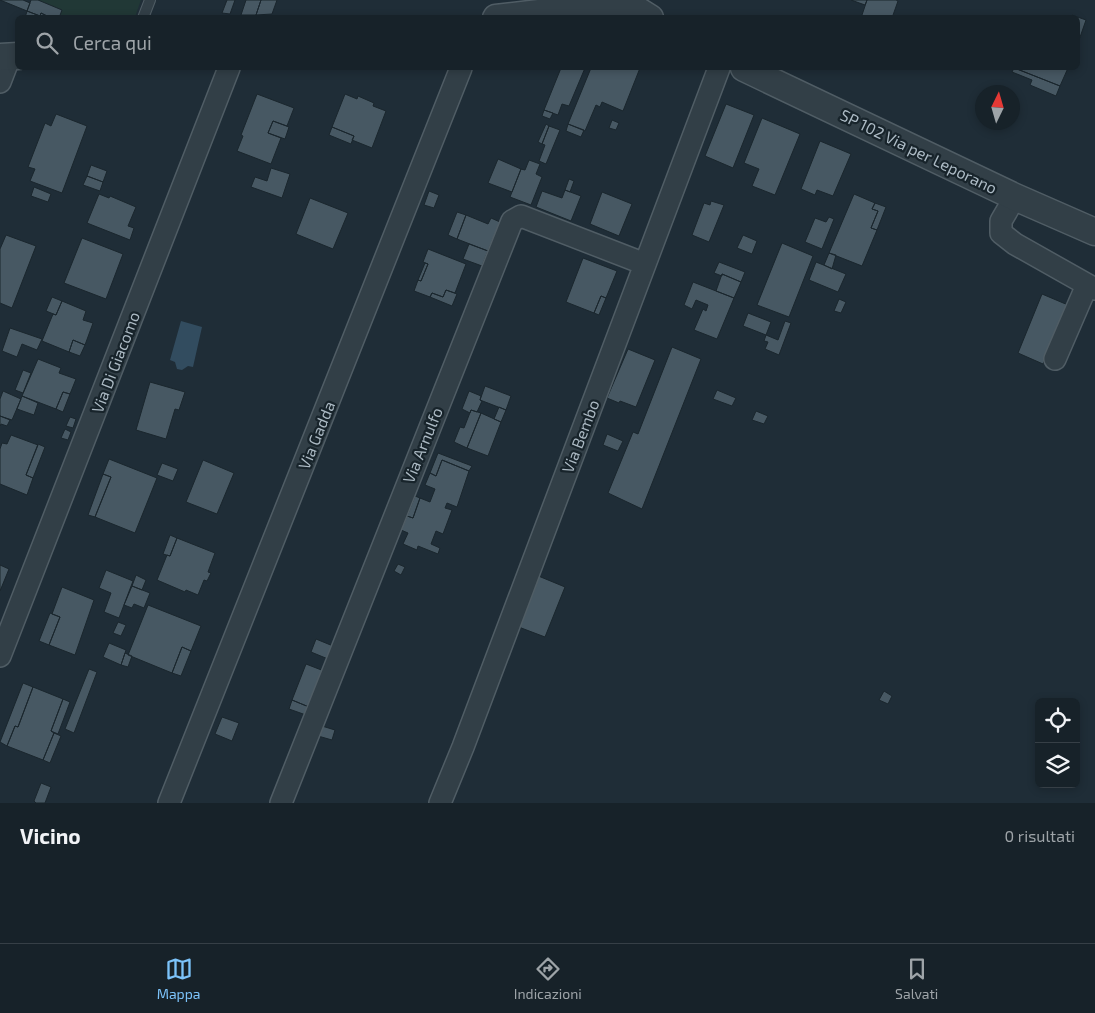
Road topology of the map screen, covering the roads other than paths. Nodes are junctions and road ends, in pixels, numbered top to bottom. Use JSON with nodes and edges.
{"nodes":[{"id":1,"x":150,"y":0,"type":"edge"},
{"id":2,"x":622,"y":1,"type":"edge"},
{"id":3,"x":537,"y":7,"type":"edge"},
{"id":4,"x":144,"y":15,"type":"edge"},
{"id":5,"x":507,"y":15,"type":"edge"},
{"id":6,"x":645,"y":15,"type":"edge"},
{"id":7,"x":9,"y":57,"type":"edge"},
{"id":8,"x":228,"y":70,"type":"edge"},
{"id":9,"x":460,"y":70,"type":"edge"},
{"id":10,"x":718,"y":70,"type":"edge"},
{"id":11,"x":748,"y":70,"type":"edge"},
{"id":12,"x":0,"y":82,"type":"edge"},
{"id":13,"x":1015,"y":197,"type":"junction"},
{"id":14,"x":1095,"y":232,"type":"edge"},
{"id":15,"x":645,"y":264,"type":"junction"},
{"id":16,"x":1091,"y":287,"type":"edge"},
{"id":17,"x":1055,"y":360,"type":"dead end"},
{"id":18,"x":0,"y":656,"type":"edge"},
{"id":19,"x":169,"y":803,"type":"edge"},
{"id":20,"x":281,"y":803,"type":"edge"},
{"id":21,"x":440,"y":803,"type":"edge"}],
"edges":[{"from":1,"to":4,"type":"lane"},
{"from":2,"to":3,"type":"street"},
{"from":2,"to":6,"type":"street"},
{"from":3,"to":5,"type":"street"},
{"from":7,"to":12,"type":"street"},
{"from":8,"to":18,"type":"street","name":"Via Di Giacomo"},
{"from":9,"to":19,"type":"street","name":"Via Gadda"},
{"from":10,"to":15,"type":"street","name":"Via Bembo"},
{"from":11,"to":13,"type":"street","name":"SP 102 Via per Leporano"},
{"from":13,"to":14,"type":"street","name":"SP 102 Via per Leporano"},
{"from":13,"to":16,"type":"street"},
{"from":15,"to":20,"type":"street","name":"Via Arnulfo"},
{"from":15,"to":21,"type":"street","name":"Via Bembo"},
{"from":16,"to":17,"type":"street"}]}
